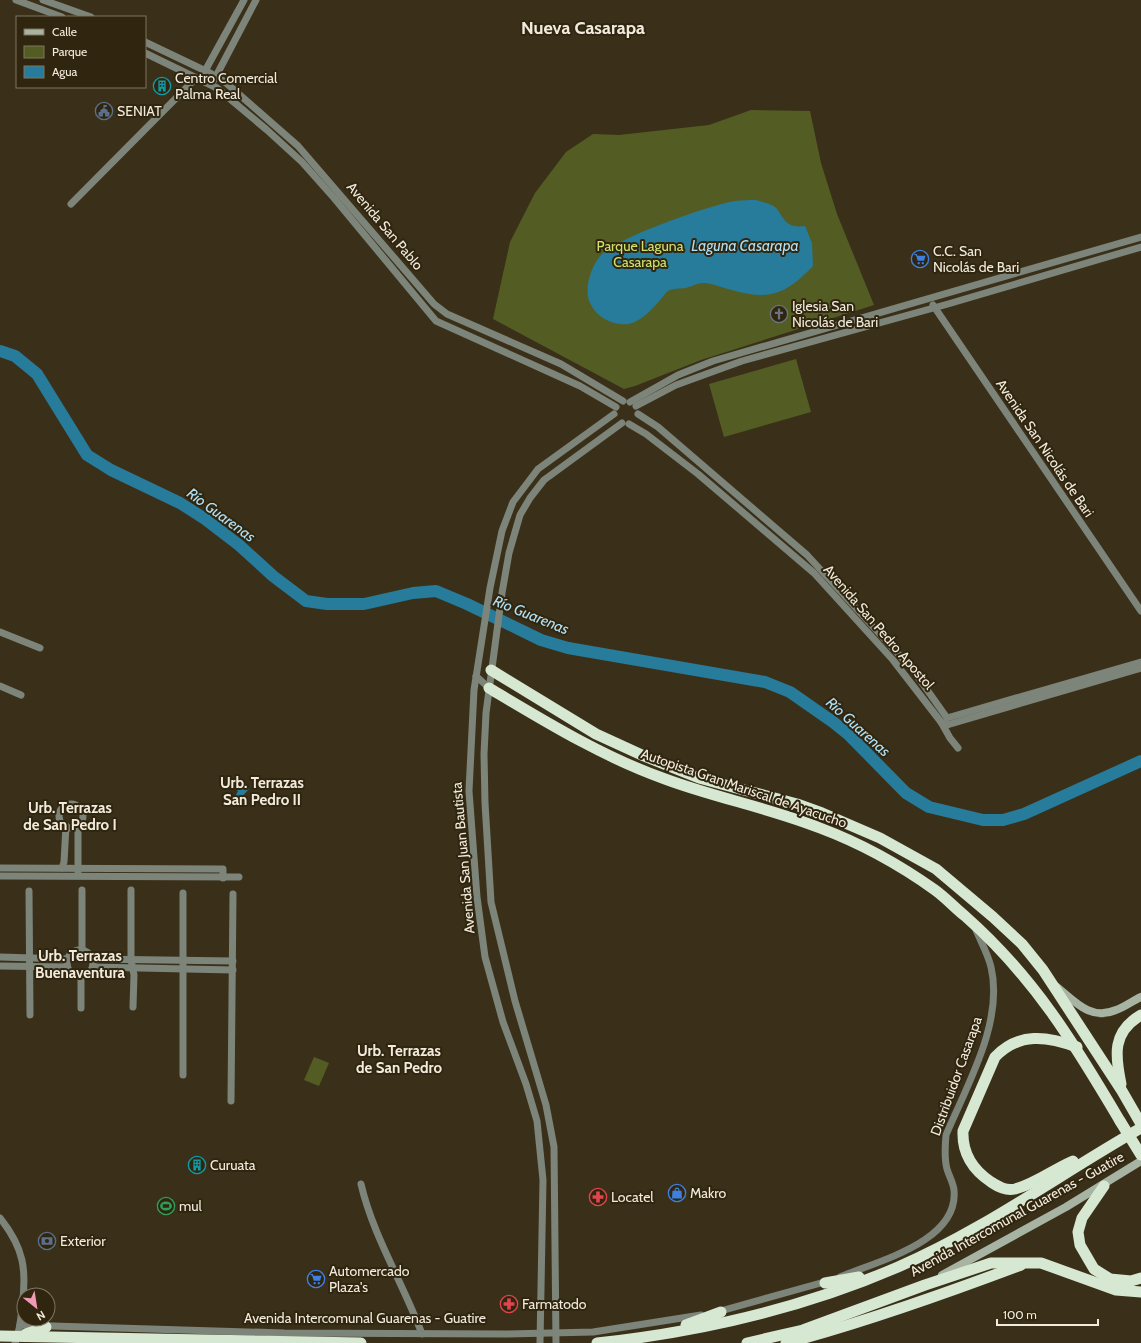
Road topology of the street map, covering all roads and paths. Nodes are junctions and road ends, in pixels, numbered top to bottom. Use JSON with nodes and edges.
{"nodes":[{"id":1,"x":16,"y":0,"type":"edge"},
{"id":2,"x":43,"y":0,"type":"edge"},
{"id":3,"x":244,"y":0,"type":"edge"},
{"id":4,"x":256,"y":0,"type":"edge"},
{"id":5,"x":59,"y":16,"type":"edge"},
{"id":6,"x":87,"y":16,"type":"edge"},
{"id":7,"x":146,"y":42,"type":"edge"},
{"id":8,"x":146,"y":53,"type":"edge"},
{"id":9,"x":205,"y":71,"type":"junction"},
{"id":10,"x":216,"y":77,"type":"junction"},
{"id":11,"x":198,"y":79,"type":"junction"},
{"id":12,"x":212,"y":86,"type":"junction"},
{"id":13,"x":290,"y":139,"type":"junction"},
{"id":14,"x":284,"y":146,"type":"junction"},
{"id":15,"x":72,"y":204,"type":"dead end"},
{"id":16,"x":357,"y":213,"type":"junction"},
{"id":17,"x":352,"y":219,"type":"junction"},
{"id":18,"x":1141,"y":237,"type":"edge"},
{"id":19,"x":1141,"y":247,"type":"edge"},
{"id":20,"x":928,"y":299,"type":"junction"},
{"id":21,"x":434,"y":304,"type":"junction"},
{"id":22,"x":934,"y":308,"type":"junction"},
{"id":23,"x":428,"y":312,"type":"junction"},
{"id":24,"x":632,"y":406,"type":"junction"},
{"id":25,"x":615,"y":411,"type":"junction"},
{"id":26,"x":625,"y":424,"type":"junction"},
{"id":27,"x":1141,"y":611,"type":"edge"},
{"id":28,"x":0,"y":632,"type":"edge"},
{"id":29,"x":40,"y":648,"type":"dead end"},
{"id":30,"x":1141,"y":662,"type":"edge"},
{"id":31,"x":1141,"y":668,"type":"edge"},
{"id":32,"x":491,"y":670,"type":"junction"},
{"id":33,"x":476,"y":676,"type":"junction"},
{"id":34,"x":0,"y":686,"type":"edge"},
{"id":35,"x":489,"y":688,"type":"junction"},
{"id":36,"x":21,"y":695,"type":"dead end"},
{"id":37,"x":953,"y":721,"type":"junction"},
{"id":38,"x":941,"y":722,"type":"junction"},
{"id":39,"x":958,"y":748,"type":"dead end"},
{"id":40,"x":66,"y":826,"type":"junction"},
{"id":41,"x":76,"y":826,"type":"junction"},
{"id":42,"x":0,"y":868,"type":"edge"},
{"id":43,"x":62,"y":868,"type":"junction"},
{"id":44,"x":75,"y":869,"type":"junction"},
{"id":45,"x":211,"y":870,"type":"junction"},
{"id":46,"x":0,"y":876,"type":"edge"},
{"id":47,"x":77,"y":877,"type":"junction"},
{"id":48,"x":239,"y":877,"type":"dead end"},
{"id":49,"x":210,"y":878,"type":"junction"},
{"id":50,"x":223,"y":878,"type":"junction"},
{"id":51,"x":82,"y":890,"type":"dead end"},
{"id":52,"x":131,"y":890,"type":"dead end"},
{"id":53,"x":29,"y":891,"type":"dead end"},
{"id":54,"x":183,"y":893,"type":"dead end"},
{"id":55,"x":233,"y":894,"type":"dead end"},
{"id":56,"x":974,"y":924,"type":"junction"},
{"id":57,"x":82,"y":949,"type":"junction"},
{"id":58,"x":0,"y":958,"type":"edge"},
{"id":59,"x":28,"y":958,"type":"junction"},
{"id":60,"x":131,"y":960,"type":"junction"},
{"id":61,"x":183,"y":961,"type":"junction"},
{"id":62,"x":233,"y":961,"type":"junction"},
{"id":63,"x":67,"y":963,"type":"junction"},
{"id":64,"x":93,"y":963,"type":"junction"},
{"id":65,"x":0,"y":966,"type":"edge"},
{"id":66,"x":29,"y":966,"type":"junction"},
{"id":67,"x":132,"y":968,"type":"junction"},
{"id":68,"x":183,"y":969,"type":"junction"},
{"id":69,"x":233,"y":970,"type":"junction"},
{"id":70,"x":81,"y":976,"type":"junction"},
{"id":71,"x":1050,"y":981,"type":"junction"},
{"id":72,"x":1141,"y":997,"type":"edge"},
{"id":73,"x":133,"y":1007,"type":"dead end"},
{"id":74,"x":81,"y":1008,"type":"dead end"},
{"id":75,"x":30,"y":1015,"type":"dead end"},
{"id":76,"x":1141,"y":1015,"type":"edge"},
{"id":77,"x":1076,"y":1047,"type":"junction"},
{"id":78,"x":183,"y":1075,"type":"dead end"},
{"id":79,"x":1122,"y":1091,"type":"junction"},
{"id":80,"x":231,"y":1100,"type":"dead end"},
{"id":81,"x":1141,"y":1124,"type":"edge"},
{"id":82,"x":1141,"y":1128,"type":"edge"},
{"id":83,"x":1100,"y":1151,"type":"junction"},
{"id":84,"x":1141,"y":1155,"type":"edge"},
{"id":85,"x":1141,"y":1161,"type":"edge"},
{"id":86,"x":360,"y":1184,"type":"dead end"},
{"id":87,"x":1104,"y":1186,"type":"junction"},
{"id":88,"x":0,"y":1218,"type":"edge"},
{"id":89,"x":1029,"y":1262,"type":"junction"},
{"id":90,"x":898,"y":1267,"type":"junction"},
{"id":91,"x":1141,"y":1278,"type":"edge"},
{"id":92,"x":825,"y":1282,"type":"junction"},
{"id":93,"x":925,"y":1285,"type":"junction"},
{"id":94,"x":1141,"y":1292,"type":"edge"},
{"id":95,"x":721,"y":1312,"type":"junction"},
{"id":96,"x":46,"y":1327,"type":"joint"},
{"id":97,"x":541,"y":1332,"type":"junction"},
{"id":98,"x":555,"y":1333,"type":"junction"},
{"id":99,"x":422,"y":1334,"type":"junction"},
{"id":100,"x":17,"y":1335,"type":"edge"},
{"id":101,"x":657,"y":1335,"type":"junction"},
{"id":102,"x":0,"y":1336,"type":"edge"},
{"id":103,"x":361,"y":1343,"type":"edge"},
{"id":104,"x":540,"y":1343,"type":"edge"},
{"id":105,"x":556,"y":1343,"type":"edge"},
{"id":106,"x":597,"y":1343,"type":"edge"},
{"id":107,"x":747,"y":1343,"type":"edge"},
{"id":108,"x":786,"y":1343,"type":"edge"}],
"edges":[{"from":1,"to":5,"type":"street"},
{"from":2,"to":6,"type":"street"},
{"from":3,"to":9,"type":"street"},
{"from":4,"to":10,"type":"street"},
{"from":7,"to":9,"type":"street","name":"Avenida San Pablo"},
{"from":8,"to":11,"type":"street","name":"Avenida San Pablo"},
{"from":9,"to":10,"type":"street","name":"Avenida San Pablo"},
{"from":9,"to":11,"type":"street"},
{"from":10,"to":12,"type":"street"},
{"from":10,"to":13,"type":"street","name":"Avenida San Pablo"},
{"from":11,"to":12,"type":"street","name":"Avenida San Pablo"},
{"from":11,"to":15,"type":"street"},
{"from":12,"to":14,"type":"street","name":"Avenida San Pablo"},
{"from":13,"to":14,"type":"street"},
{"from":13,"to":16,"type":"street","name":"Avenida San Pablo"},
{"from":14,"to":17,"type":"street","name":"Avenida San Pablo"},
{"from":16,"to":17,"type":"street"},
{"from":16,"to":21,"type":"street","name":"Avenida San Pablo"},
{"from":17,"to":23,"type":"street","name":"Avenida San Pablo"},
{"from":18,"to":20,"type":"street","name":"Avenida San Juan Bautista"},
{"from":19,"to":22,"type":"street","name":"Avenida San Juan Bautista"},
{"from":20,"to":22,"type":"street","name":"Avenida San Nicolás de Bari"},
{"from":20,"to":24,"type":"street","name":"Avenida San Juan Bautista"},
{"from":21,"to":23,"type":"street"},
{"from":21,"to":24,"type":"street","name":"Avenida San Pablo"},
{"from":22,"to":24,"type":"street","name":"Avenida San Juan Bautista"},
{"from":22,"to":27,"type":"street","name":"Avenida San Nicolás de Bari"},
{"from":23,"to":25,"type":"street","name":"Avenida San Pablo"},
{"from":24,"to":25,"type":"street","name":"Avenida San Juan Bautista"},
{"from":24,"to":26,"type":"street","name":"Avenida San Juan Bautista"},
{"from":24,"to":37,"type":"street","name":"Avenida San Pedro Apostol"},
{"from":25,"to":26,"type":"street"},
{"from":25,"to":33,"type":"street","name":"Avenida San Juan Bautista"},
{"from":26,"to":32,"type":"street","name":"Avenida San Juan Bautista"},
{"from":26,"to":38,"type":"street","name":"Avenida San Pedro Apostol"},
{"from":28,"to":29,"type":"street"},
{"from":30,"to":37,"type":"street"},
{"from":31,"to":37,"type":"street"},
{"from":32,"to":33,"type":"street"},
{"from":32,"to":35,"type":"street","name":"Avenida San Juan Bautista"},
{"from":32,"to":71,"type":"highway","name":"Autopista Gran Mariscal de Ayacucho"},
{"from":33,"to":35,"type":"street","name":"Autopista Gran Mariscal de Ayacucho"},
{"from":33,"to":97,"type":"street","name":"Avenida San Juan Bautista"},
{"from":34,"to":36,"type":"street"},
{"from":35,"to":56,"type":"highway","name":"Autopista Gran Mariscal de Ayacucho"},
{"from":35,"to":98,"type":"street","name":"Avenida San Juan Bautista"},
{"from":37,"to":38,"type":"street"},
{"from":38,"to":39,"type":"street","name":"Avenida San Pedro Apostol"},
{"from":40,"to":41,"type":"street"},
{"from":40,"to":41,"type":"street"},
{"from":40,"to":43,"type":"street"},
{"from":41,"to":44,"type":"street"},
{"from":42,"to":43,"type":"street"},
{"from":43,"to":44,"type":"street"},
{"from":44,"to":45,"type":"street"},
{"from":44,"to":47,"type":"street"},
{"from":45,"to":49,"type":"street"},
{"from":45,"to":50,"type":"street"},
{"from":46,"to":47,"type":"street"},
{"from":47,"to":49,"type":"street"},
{"from":48,"to":50,"type":"street"},
{"from":49,"to":50,"type":"street"},
{"from":51,"to":57,"type":"street"},
{"from":52,"to":60,"type":"street"},
{"from":53,"to":59,"type":"street"},
{"from":54,"to":61,"type":"street"},
{"from":55,"to":62,"type":"street"},
{"from":56,"to":77,"type":"highway","name":"Autopista Gran Mariscal de Ayacucho"},
{"from":56,"to":92,"type":"street","name":"Distribuidor Casarapa"},
{"from":57,"to":63,"type":"street"},
{"from":57,"to":64,"type":"street"},
{"from":58,"to":59,"type":"street"},
{"from":59,"to":63,"type":"street"},
{"from":59,"to":66,"type":"street"},
{"from":60,"to":61,"type":"street"},
{"from":60,"to":64,"type":"street"},
{"from":60,"to":67,"type":"street"},
{"from":61,"to":62,"type":"street"},
{"from":61,"to":68,"type":"street"},
{"from":62,"to":69,"type":"street"},
{"from":63,"to":66,"type":"street"},
{"from":63,"to":70,"type":"street"},
{"from":64,"to":67,"type":"street"},
{"from":64,"to":70,"type":"street"},
{"from":65,"to":66,"type":"street"},
{"from":66,"to":75,"type":"street"},
{"from":67,"to":68,"type":"street"},
{"from":67,"to":73,"type":"street"},
{"from":68,"to":69,"type":"street"},
{"from":68,"to":78,"type":"street"},
{"from":69,"to":80,"type":"street"},
{"from":70,"to":74,"type":"street"},
{"from":71,"to":72,"type":"main road"},
{"from":71,"to":79,"type":"highway","name":"Autopista Gran Mariscal de Ayacucho"},
{"from":76,"to":79,"type":"highway"},
{"from":77,"to":83,"type":"highway"},
{"from":77,"to":84,"type":"highway","name":"Autopista Gran Mariscal de Ayacucho","bridge":true},
{"from":79,"to":81,"type":"highway","name":"Autopista Gran Mariscal de Ayacucho"},
{"from":82,"to":83,"type":"highway","name":"Avenida Intercomunal Guarenas - Guatire"},
{"from":83,"to":90,"type":"highway","name":"Avenida Intercomunal Guarenas - Guatire"},
{"from":85,"to":87,"type":"main road","name":"Avenida Intercomunal Guarenas - Guatire"},
{"from":86,"to":99,"type":"street"},
{"from":87,"to":91,"type":"highway"},
{"from":87,"to":93,"type":"main road","name":"Avenida Intercomunal Guarenas - Guatire"},
{"from":88,"to":100,"type":"street"},
{"from":89,"to":93,"type":"highway"},
{"from":89,"to":94,"type":"highway"},
{"from":89,"to":108,"type":"highway"},
{"from":90,"to":92,"type":"highway"},
{"from":90,"to":101,"type":"highway","name":"Avenida Intercomunal Guarenas - Guatire"},
{"from":92,"to":95,"type":"street","name":"Avenida Intercomunal Guarenas - Guatire"},
{"from":93,"to":107,"type":"highway","name":"Avenida Intercomunal Guarenas - Guatire"},
{"from":95,"to":98,"type":"street","name":"Avenida Intercomunal Guarenas - Guatire"},
{"from":95,"to":101,"type":"highway"},
{"from":96,"to":99,"type":"street","name":"Avenida Intercomunal Guarenas - Guatire"},
{"from":96,"to":100,"type":"highway"},
{"from":97,"to":98,"type":"street","name":"Avenida Intercomunal Guarenas - Guatire"},
{"from":97,"to":99,"type":"street","name":"Avenida Intercomunal Guarenas - Guatire"},
{"from":97,"to":104,"type":"street","name":"Avenida San Juan Bautista"},
{"from":98,"to":105,"type":"street","name":"Avenida San Juan Bautista"},
{"from":100,"to":102,"type":"highway","name":"Avenida Intercomunal Guarenas - Guatire"},
{"from":100,"to":103,"type":"highway","name":"Avenida Intercomunal Guarenas - Guatire"},
{"from":101,"to":106,"type":"highway","name":"Avenida Intercomunal Guarenas - Guatire"}]}
